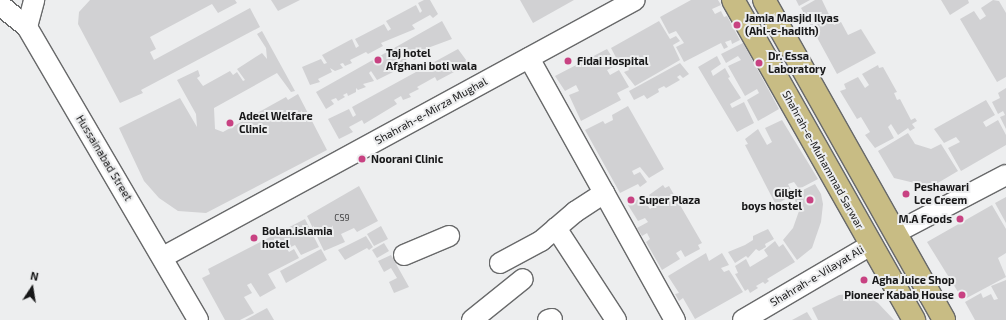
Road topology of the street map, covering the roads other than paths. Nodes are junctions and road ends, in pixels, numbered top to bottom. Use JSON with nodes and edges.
{"nodes":[{"id":1,"x":34,"y":0,"type":"edge"},
{"id":2,"x":635,"y":0,"type":"edge"},
{"id":3,"x":733,"y":0,"type":"edge"},
{"id":4,"x":764,"y":0,"type":"edge"},
{"id":5,"x":0,"y":4,"type":"edge"},
{"id":6,"x":27,"y":27,"type":"junction"},
{"id":7,"x":529,"y":58,"type":"junction"},
{"id":8,"x":1006,"y":175,"type":"edge"},
{"id":9,"x":604,"y":193,"type":"junction"},
{"id":10,"x":556,"y":228,"type":"junction"},
{"id":11,"x":895,"y":233,"type":"junction"},
{"id":12,"x":449,"y":236,"type":"dead end"},
{"id":13,"x":871,"y":245,"type":"junction"},
{"id":14,"x":404,"y":255,"type":"dead end"},
{"id":15,"x":163,"y":257,"type":"junction"},
{"id":16,"x":500,"y":263,"type":"dead end"},
{"id":17,"x":523,"y":279,"type":"dead end"},
{"id":18,"x":198,"y":320,"type":"edge"},
{"id":19,"x":472,"y":320,"type":"edge"},
{"id":20,"x":616,"y":320,"type":"edge"},
{"id":21,"x":675,"y":320,"type":"edge"},
{"id":22,"x":743,"y":320,"type":"edge"},
{"id":23,"x":914,"y":320,"type":"edge"},
{"id":24,"x":944,"y":320,"type":"edge"}],
"edges":[{"from":1,"to":6,"type":"street"},
{"from":2,"to":7,"type":"street","name":"Shahrah-e-Mirza Mughal"},
{"from":3,"to":13,"type":"main road","name":"Shahrah-e-Muhammad Sarwar"},
{"from":4,"to":11,"type":"main road"},
{"from":5,"to":6,"type":"street","name":"Hussainabad Street"},
{"from":6,"to":15,"type":"street","name":"Hussainabad Street"},
{"from":7,"to":9,"type":"street"},
{"from":7,"to":15,"type":"street","name":"Shahrah-e-Mirza Mughal"},
{"from":8,"to":11,"type":"street"},
{"from":9,"to":10,"type":"street"},
{"from":9,"to":21,"type":"street"},
{"from":10,"to":16,"type":"street"},
{"from":10,"to":20,"type":"street"},
{"from":11,"to":24,"type":"main road"},
{"from":12,"to":14,"type":"street"},
{"from":13,"to":22,"type":"street","name":"Shahrah-e-Vilayat Ali"},
{"from":13,"to":23,"type":"main road","name":"Shahrah-e-Muhammad Sarwar"},
{"from":15,"to":18,"type":"street","name":"Hussainabad Street"},
{"from":17,"to":19,"type":"street"}]}
